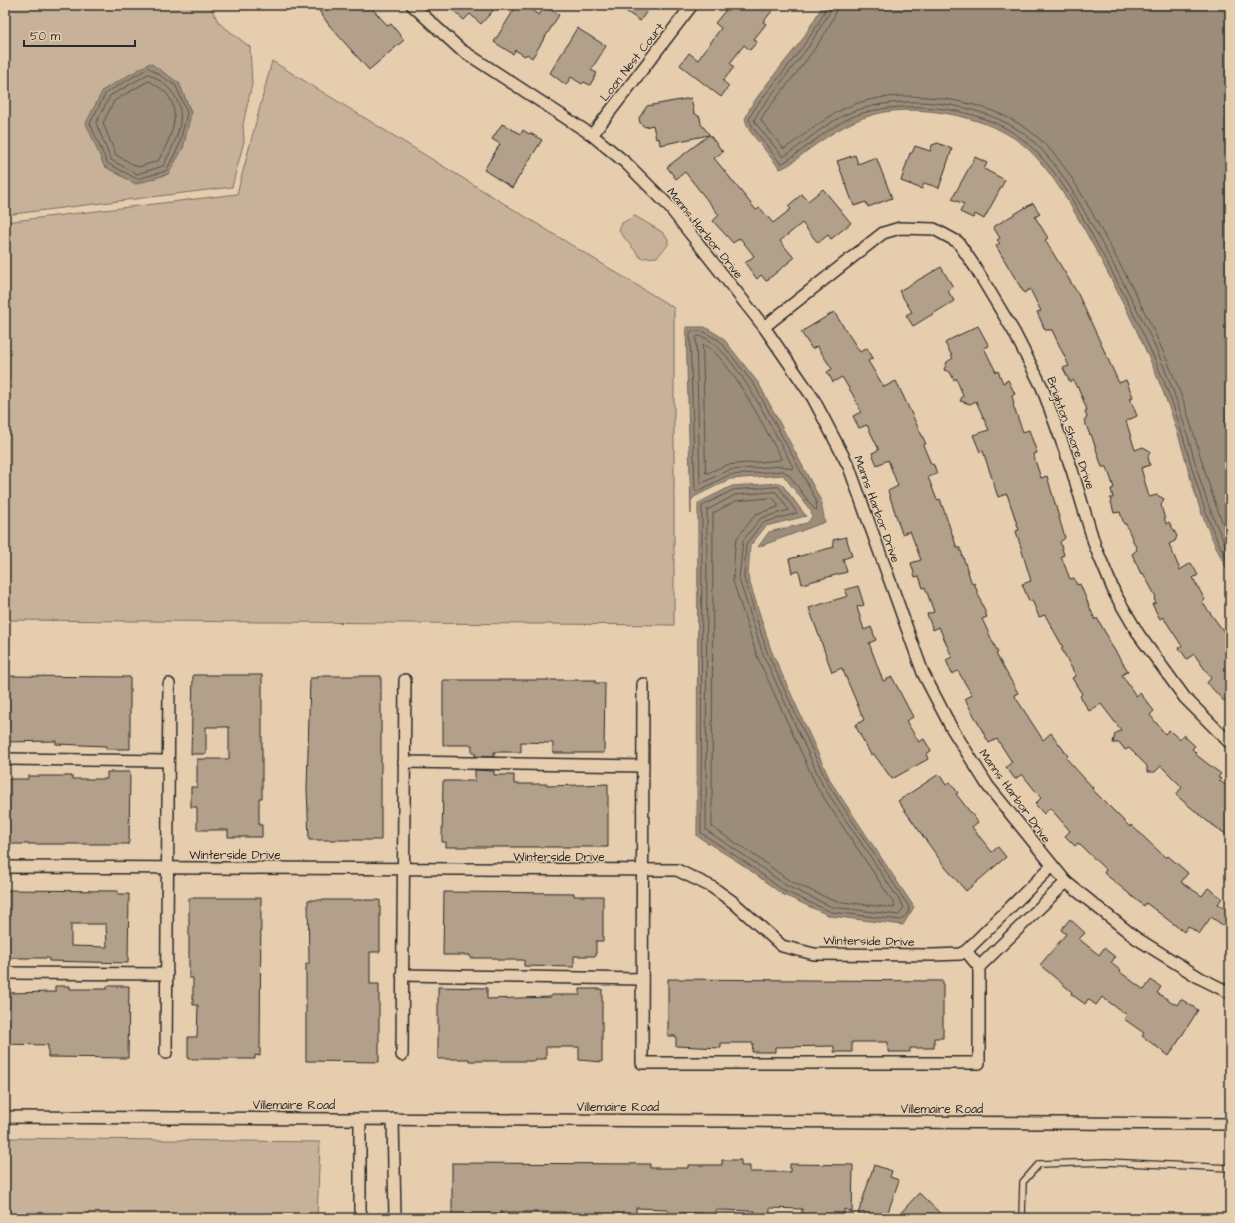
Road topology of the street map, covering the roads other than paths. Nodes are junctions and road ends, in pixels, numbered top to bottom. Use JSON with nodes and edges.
{"nodes":[{"id":1,"x":412,"y":5,"type":"edge"},
{"id":2,"x":692,"y":5,"type":"edge"},
{"id":3,"x":592,"y":135,"type":"junction"},
{"id":4,"x":764,"y":327,"type":"junction"},
{"id":5,"x":405,"y":680,"type":"dead end"},
{"id":6,"x":169,"y":684,"type":"dead end"},
{"id":7,"x":643,"y":684,"type":"dead end"},
{"id":8,"x":1230,"y":743,"type":"edge"},
{"id":9,"x":5,"y":760,"type":"edge"},
{"id":10,"x":168,"y":761,"type":"junction"},
{"id":11,"x":404,"y":762,"type":"junction"},
{"id":12,"x":643,"y":766,"type":"junction"},
{"id":13,"x":1052,"y":866,"type":"junction"},
{"id":14,"x":5,"y":867,"type":"edge"},
{"id":15,"x":168,"y":868,"type":"junction"},
{"id":16,"x":403,"y":869,"type":"junction"},
{"id":17,"x":642,"y":870,"type":"junction"},
{"id":18,"x":1066,"y":882,"type":"junction"},
{"id":19,"x":966,"y":951,"type":"junction"},
{"id":20,"x":980,"y":967,"type":"junction"},
{"id":21,"x":5,"y":973,"type":"edge"},
{"id":22,"x":167,"y":974,"type":"junction"},
{"id":23,"x":402,"y":975,"type":"junction"},
{"id":24,"x":642,"y":979,"type":"junction"},
{"id":25,"x":1230,"y":994,"type":"edge"},
{"id":26,"x":166,"y":1053,"type":"dead end"},
{"id":27,"x":402,"y":1055,"type":"dead end"},
{"id":28,"x":5,"y":1117,"type":"edge"},
{"id":29,"x":360,"y":1119,"type":"junction"},
{"id":30,"x":393,"y":1119,"type":"junction"},
{"id":31,"x":1230,"y":1124,"type":"edge"},
{"id":32,"x":1230,"y":1168,"type":"edge"},
{"id":33,"x":362,"y":1218,"type":"edge"},
{"id":34,"x":395,"y":1218,"type":"edge"},
{"id":35,"x":1022,"y":1218,"type":"edge"}],
"edges":[{"from":1,"to":3,"type":"street","name":"Manns Harbor Drive"},
{"from":2,"to":3,"type":"street","name":"Loon Nest Court"},
{"from":3,"to":4,"type":"street","name":"Manns Harbor Drive"},
{"from":4,"to":8,"type":"street","name":"Brighton Shore Drive"},
{"from":4,"to":13,"type":"street","name":"Manns Harbor Drive"},
{"from":5,"to":11,"type":"street"},
{"from":6,"to":10,"type":"street"},
{"from":7,"to":12,"type":"street"},
{"from":9,"to":10,"type":"street"},
{"from":10,"to":15,"type":"street"},
{"from":11,"to":12,"type":"street"},
{"from":11,"to":16,"type":"street"},
{"from":12,"to":17,"type":"street"},
{"from":13,"to":18,"type":"street","name":"Manns Harbor Drive"},
{"from":13,"to":19,"type":"street"},
{"from":14,"to":15,"type":"street","name":"Winterside Drive"},
{"from":15,"to":16,"type":"street","name":"Winterside Drive"},
{"from":15,"to":22,"type":"street"},
{"from":16,"to":17,"type":"street","name":"Winterside Drive"},
{"from":16,"to":23,"type":"street"},
{"from":17,"to":19,"type":"street","name":"Winterside Drive"},
{"from":17,"to":24,"type":"street"},
{"from":18,"to":20,"type":"street"},
{"from":18,"to":25,"type":"street","name":"Manns Harbor Drive"},
{"from":19,"to":20,"type":"street"},
{"from":20,"to":24,"type":"street"},
{"from":21,"to":22,"type":"street"},
{"from":22,"to":26,"type":"street"},
{"from":23,"to":24,"type":"street"},
{"from":23,"to":27,"type":"street"},
{"from":28,"to":29,"type":"street","name":"Villemaire Road"},
{"from":29,"to":30,"type":"street","name":"Villemaire Road"},
{"from":29,"to":33,"type":"street"},
{"from":30,"to":31,"type":"street","name":"Villemaire Road"},
{"from":30,"to":34,"type":"street"},
{"from":32,"to":35,"type":"lane"}]}
